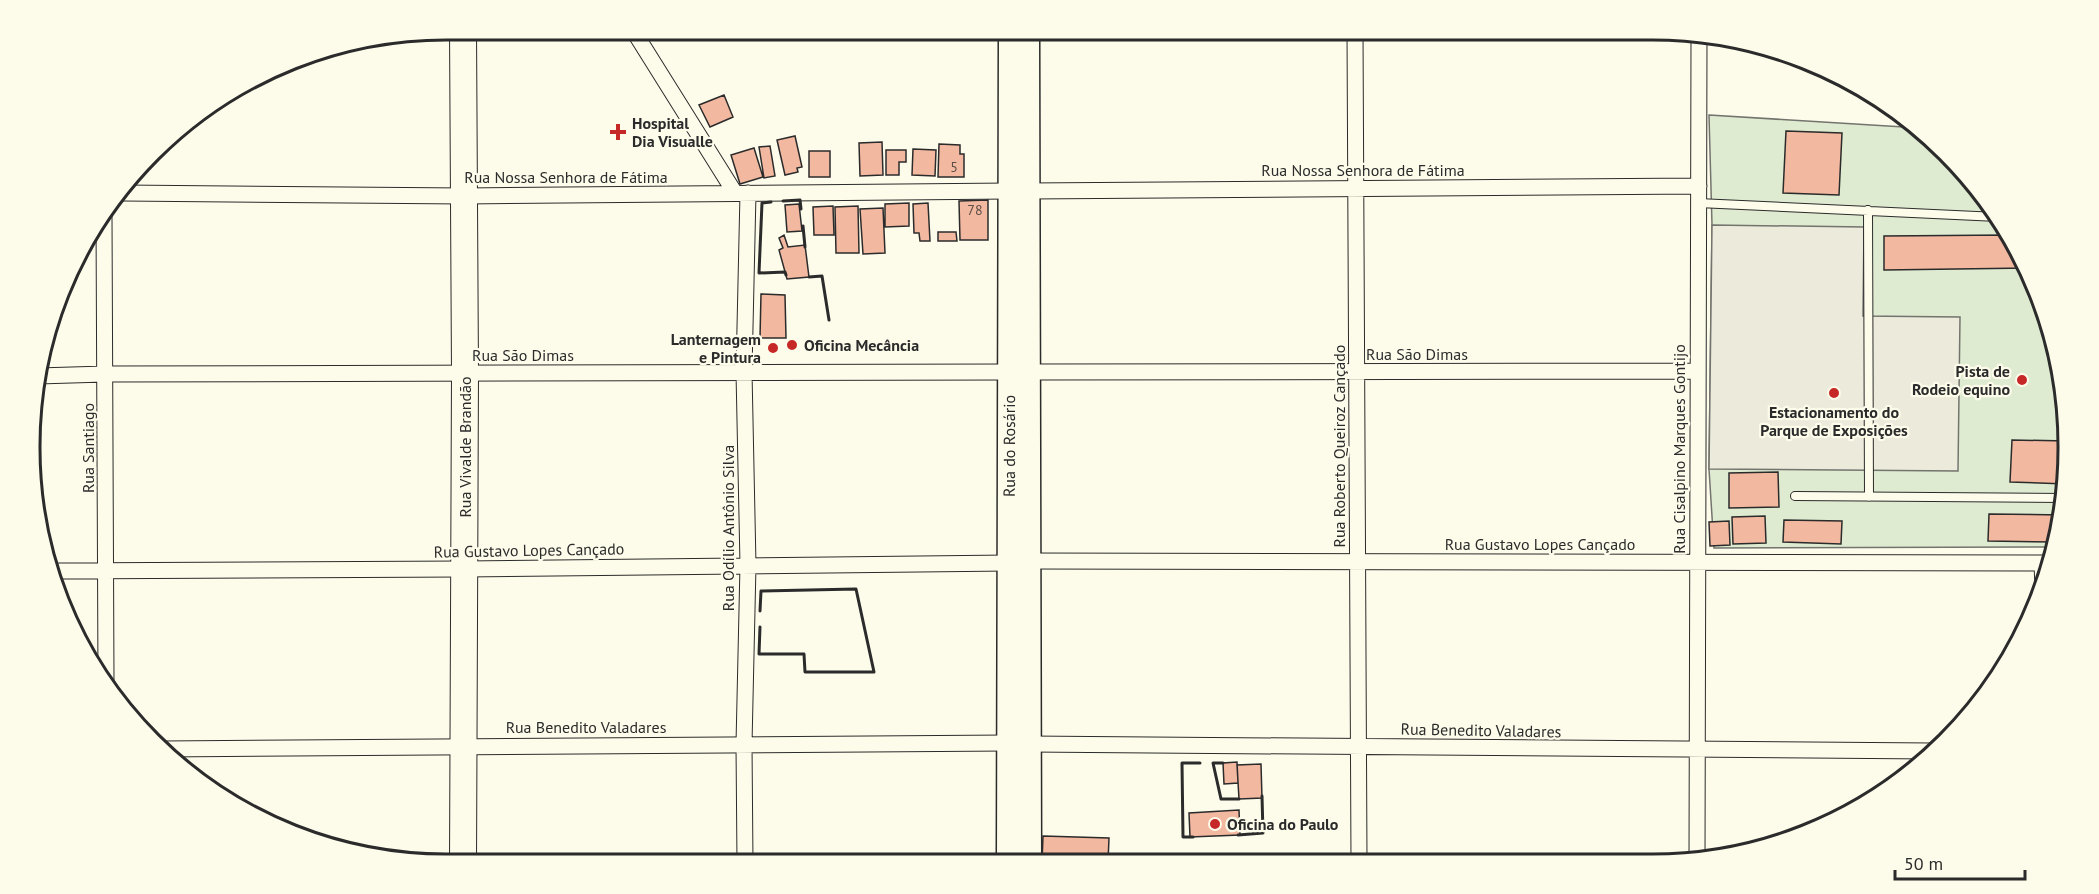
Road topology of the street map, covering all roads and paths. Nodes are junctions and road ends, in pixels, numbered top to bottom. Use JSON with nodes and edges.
{"nodes":[{"id":1,"x":463,"y":40,"type":"edge"},
{"id":2,"x":640,"y":40,"type":"edge"},
{"id":3,"x":1019,"y":40,"type":"edge"},
{"id":4,"x":1356,"y":40,"type":"edge"},
{"id":5,"x":1700,"y":43,"type":"edge"},
{"id":6,"x":1698,"y":186,"type":"junction"},
{"id":7,"x":1356,"y":188,"type":"junction"},
{"id":8,"x":1019,"y":191,"type":"junction"},
{"id":9,"x":742,"y":193,"type":"junction"},
{"id":10,"x":130,"y":194,"type":"edge"},
{"id":11,"x":464,"y":195,"type":"junction"},
{"id":12,"x":1698,"y":203,"type":"junction"},
{"id":13,"x":1868,"y":210,"type":"junction"},
{"id":14,"x":1986,"y":216,"type":"edge"},
{"id":15,"x":104,"y":229,"type":"edge"},
{"id":16,"x":1697,"y":371,"type":"junction"},
{"id":17,"x":744,"y":372,"type":"junction"},
{"id":18,"x":1019,"y":372,"type":"junction"},
{"id":19,"x":1357,"y":372,"type":"junction"},
{"id":20,"x":465,"y":373,"type":"junction"},
{"id":21,"x":105,"y":374,"type":"junction"},
{"id":22,"x":47,"y":376,"type":"edge"},
{"id":23,"x":1795,"y":496,"type":"dead end"},
{"id":24,"x":1869,"y":497,"type":"junction"},
{"id":25,"x":2055,"y":498,"type":"edge"},
{"id":26,"x":1019,"y":562,"type":"junction"},
{"id":27,"x":1358,"y":562,"type":"junction"},
{"id":28,"x":1697,"y":562,"type":"junction"},
{"id":29,"x":2042,"y":563,"type":"edge"},
{"id":30,"x":748,"y":565,"type":"junction"},
{"id":31,"x":464,"y":569,"type":"junction"},
{"id":32,"x":106,"y":570,"type":"junction"},
{"id":33,"x":60,"y":571,"type":"edge"},
{"id":34,"x":106,"y":668,"type":"edge"},
{"id":35,"x":1019,"y":743,"type":"junction"},
{"id":36,"x":744,"y":744,"type":"junction"},
{"id":37,"x":463,"y":746,"type":"junction"},
{"id":38,"x":1358,"y":747,"type":"junction"},
{"id":39,"x":176,"y":750,"type":"edge"},
{"id":40,"x":1697,"y":750,"type":"junction"},
{"id":41,"x":1922,"y":751,"type":"edge"},
{"id":42,"x":1697,"y":851,"type":"edge"},
{"id":43,"x":463,"y":854,"type":"edge"},
{"id":44,"x":745,"y":854,"type":"edge"},
{"id":45,"x":1009,"y":854,"type":"edge"},
{"id":46,"x":1029,"y":854,"type":"edge"},
{"id":47,"x":1359,"y":854,"type":"edge"}],
"edges":[{"from":1,"to":11,"type":"main road","name":"Rua Vivalde Brandão"},
{"from":2,"to":9,"type":"street"},
{"from":3,"to":8,"type":"main road","name":"Rua do Rosário"},
{"from":4,"to":7,"type":"street","name":"Rua Roberto Queiroz Cançado"},
{"from":5,"to":6,"type":"street","name":"Rua Cisalpino Marques Gontijo"},
{"from":6,"to":7,"type":"street","name":"Rua Nossa Senhora de Fátima"},
{"from":6,"to":12,"type":"street","name":"Rua Cisalpino Marques Gontijo"},
{"from":7,"to":8,"type":"street","name":"Rua Nossa Senhora de Fátima"},
{"from":7,"to":19,"type":"street","name":"Rua Roberto Queiroz Cançado"},
{"from":8,"to":9,"type":"street","name":"Rua Nossa Senhora de Fátima"},
{"from":8,"to":18,"type":"main road","name":"Rua do Rosário"},
{"from":9,"to":11,"type":"street","name":"Rua Nossa Senhora de Fátima"},
{"from":9,"to":17,"type":"street","name":"Rua Odílio Antônio Silva"},
{"from":10,"to":11,"type":"street","name":"Rua Nossa Senhora de Fátima"},
{"from":11,"to":20,"type":"main road","name":"Rua Vivalde Brandão"},
{"from":12,"to":13,"type":"lane"},
{"from":12,"to":16,"type":"street","name":"Rua Cisalpino Marques Gontijo"},
{"from":13,"to":14,"type":"lane"},
{"from":13,"to":24,"type":"lane"},
{"from":15,"to":21,"type":"street","name":"Rua Santiago"},
{"from":16,"to":19,"type":"street","name":"Rua São Dimas"},
{"from":16,"to":28,"type":"street","name":"Rua Cisalpino Marques Gontijo"},
{"from":17,"to":18,"type":"street","name":"Rua São Dimas"},
{"from":17,"to":20,"type":"street","name":"Rua São Dimas"},
{"from":17,"to":30,"type":"street","name":"Rua Odílio Antônio Silva"},
{"from":18,"to":19,"type":"street","name":"Rua São Dimas"},
{"from":18,"to":26,"type":"main road","name":"Rua do Rosário"},
{"from":19,"to":27,"type":"street","name":"Rua Roberto Queiroz Cançado"},
{"from":20,"to":21,"type":"street","name":"Rua São Dimas"},
{"from":20,"to":31,"type":"main road","name":"Rua Vivalde Brandão"},
{"from":21,"to":22,"type":"street","name":"Rua São Dimas"},
{"from":21,"to":32,"type":"street","name":"Rua Santiago"},
{"from":23,"to":24,"type":"lane"},
{"from":24,"to":25,"type":"lane"},
{"from":26,"to":27,"type":"street","name":"Rua Gustavo Lopes Cançado"},
{"from":26,"to":30,"type":"street","name":"Rua Gustavo Lopes Cançado"},
{"from":26,"to":35,"type":"main road","name":"Rua do Rosário"},
{"from":27,"to":28,"type":"street","name":"Rua Gustavo Lopes Cançado"},
{"from":27,"to":38,"type":"street","name":"Rua Roberto Queiroz Cançado"},
{"from":28,"to":29,"type":"street","name":"Rua Gustavo Lopes Cançado"},
{"from":28,"to":40,"type":"street","name":"Rua Cisalpino Marques Gontijo"},
{"from":30,"to":31,"type":"street","name":"Rua Gustavo Lopes Cançado"},
{"from":30,"to":36,"type":"street","name":"Rua Odílio Antônio Silva"},
{"from":31,"to":32,"type":"street","name":"Rua Gustavo Lopes Cançado"},
{"from":31,"to":37,"type":"main road","name":"Rua Vivalde Brandão"},
{"from":32,"to":33,"type":"street","name":"Rua Gustavo Lopes Cançado"},
{"from":32,"to":34,"type":"street","name":"Rua Santiago"},
{"from":35,"to":36,"type":"street","name":"Rua Benedito Valadares"},
{"from":35,"to":38,"type":"street","name":"Rua Benedito Valadares"},
{"from":35,"to":45,"type":"main road","name":"Rua do Rosário"},
{"from":35,"to":46,"type":"main road","name":"Rua do Rosário"},
{"from":36,"to":37,"type":"street","name":"Rua Benedito Valadares"},
{"from":36,"to":44,"type":"street","name":"Rua Odílio Antônio Silva"},
{"from":37,"to":39,"type":"street","name":"Rua Benedito Valadares"},
{"from":37,"to":43,"type":"main road","name":"Rua Vivalde Brandão"},
{"from":38,"to":40,"type":"street","name":"Rua Benedito Valadares"},
{"from":38,"to":47,"type":"street","name":"Rua Roberto Queiroz Cançado"},
{"from":40,"to":41,"type":"street","name":"Rua Benedito Valadares"},
{"from":40,"to":42,"type":"street","name":"Rua Cisalpino Marques Gontijo"}]}
